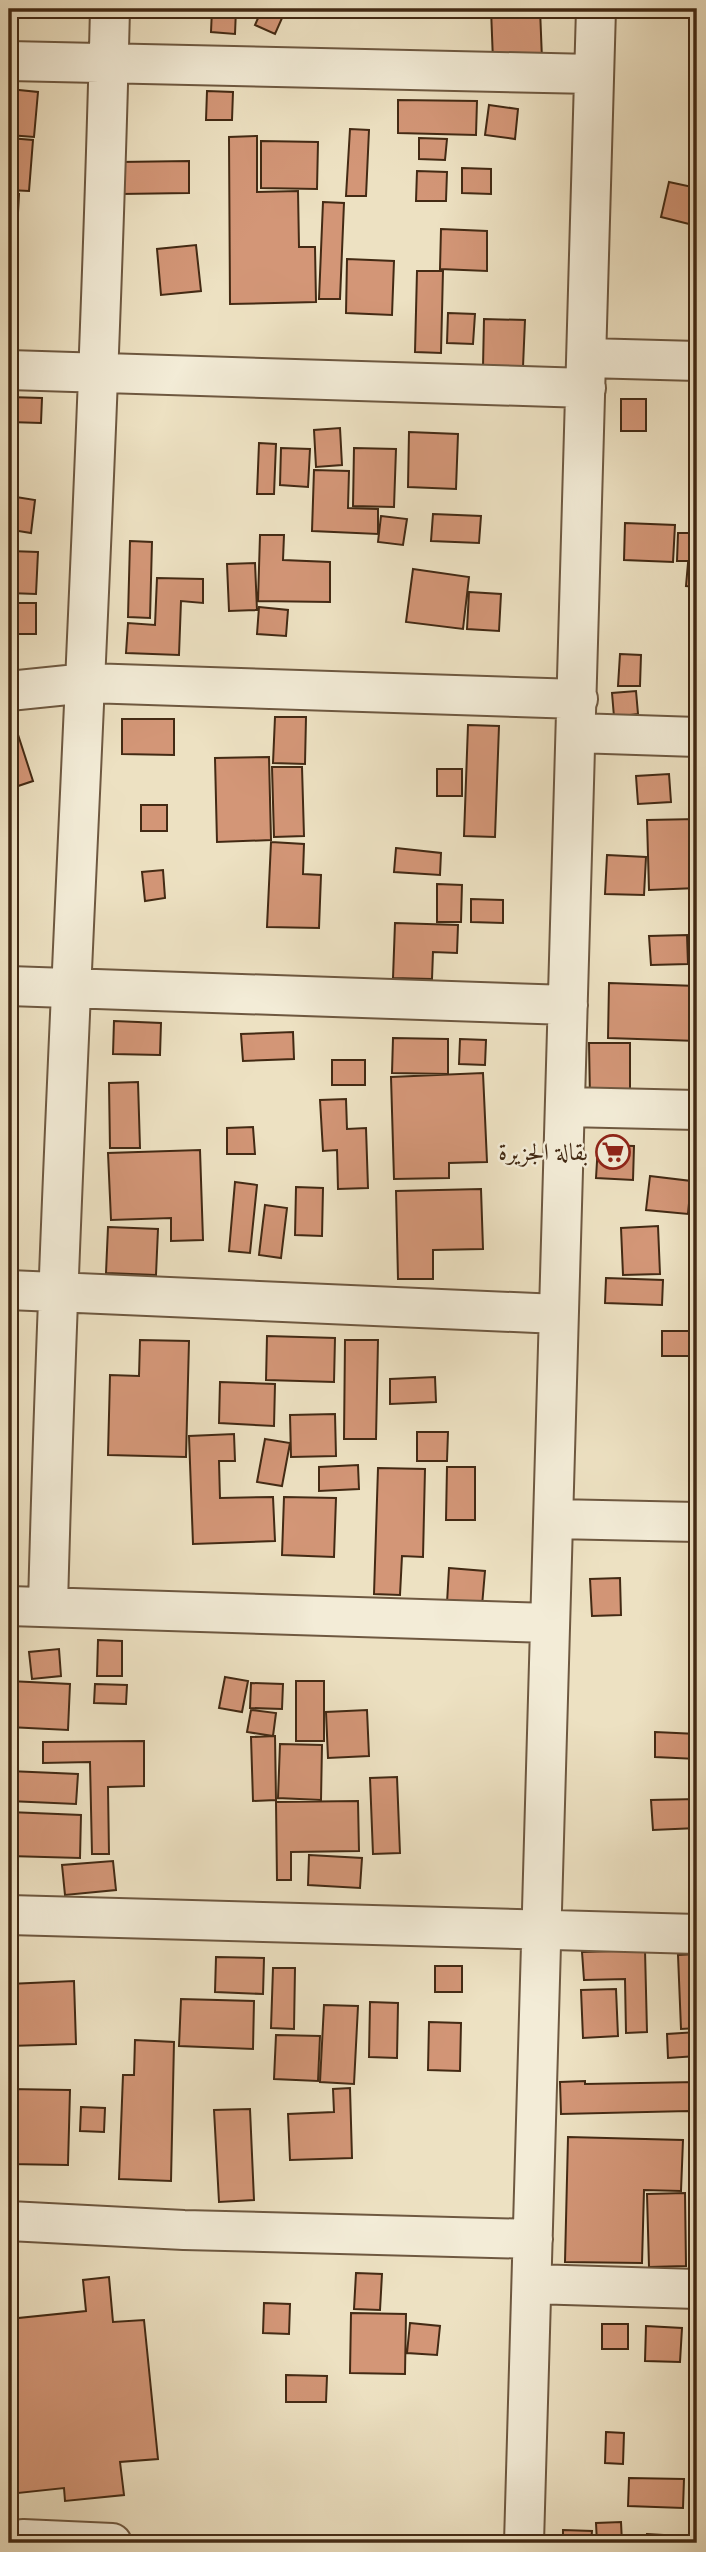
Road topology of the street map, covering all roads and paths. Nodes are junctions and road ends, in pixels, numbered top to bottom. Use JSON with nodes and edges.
{"nodes":[{"id":1,"x":110,"y":9,"type":"edge"},
{"id":2,"x":596,"y":9,"type":"edge"},
{"id":3,"x":9,"y":61,"type":"edge"},
{"id":4,"x":108,"y":65,"type":"junction"},
{"id":5,"x":592,"y":74,"type":"junction"},
{"id":6,"x":697,"y":361,"type":"edge"},
{"id":7,"x":9,"y":370,"type":"edge"},
{"id":8,"x":96,"y":373,"type":"junction"},
{"id":9,"x":586,"y":373,"type":"junction"},
{"id":10,"x":87,"y":683,"type":"junction"},
{"id":11,"x":9,"y":691,"type":"edge"},
{"id":12,"x":577,"y":716,"type":"junction"},
{"id":13,"x":697,"y":737,"type":"edge"},
{"id":14,"x":9,"y":986,"type":"edge"},
{"id":15,"x":70,"y":988,"type":"junction"},
{"id":16,"x":568,"y":1005,"type":"junction"},
{"id":17,"x":566,"y":1107,"type":"junction"},
{"id":18,"x":697,"y":1110,"type":"edge"},
{"id":19,"x":9,"y":1290,"type":"edge"},
{"id":20,"x":56,"y":1292,"type":"junction"},
{"id":21,"x":558,"y":1314,"type":"junction"},
{"id":22,"x":554,"y":1519,"type":"junction"},
{"id":23,"x":697,"y":1522,"type":"edge"},
{"id":24,"x":48,"y":1605,"type":"junction"},
{"id":25,"x":9,"y":1606,"type":"edge"},
{"id":26,"x":550,"y":1623,"type":"junction"},
{"id":27,"x":9,"y":1915,"type":"edge"},
{"id":28,"x":540,"y":1931,"type":"junction"},
{"id":29,"x":697,"y":1934,"type":"edge"},
{"id":30,"x":9,"y":2221,"type":"edge"},
{"id":31,"x":533,"y":2239,"type":"junction"},
{"id":32,"x":533,"y":2284,"type":"junction"},
{"id":33,"x":697,"y":2289,"type":"edge"},
{"id":34,"x":23,"y":2539,"type":"dead end"},
{"id":35,"x":112,"y":2543,"type":"edge"},
{"id":36,"x":524,"y":2543,"type":"edge"}],
"edges":[{"from":1,"to":4,"type":"street"},
{"from":2,"to":5,"type":"street"},
{"from":3,"to":4,"type":"street"},
{"from":4,"to":5,"type":"street"},
{"from":4,"to":8,"type":"street"},
{"from":5,"to":9,"type":"street"},
{"from":6,"to":9,"type":"street"},
{"from":7,"to":8,"type":"street"},
{"from":8,"to":9,"type":"street"},
{"from":8,"to":10,"type":"street"},
{"from":9,"to":12,"type":"street"},
{"from":10,"to":11,"type":"street"},
{"from":10,"to":12,"type":"street"},
{"from":10,"to":15,"type":"street"},
{"from":12,"to":13,"type":"street"},
{"from":12,"to":16,"type":"street"},
{"from":14,"to":15,"type":"street"},
{"from":15,"to":16,"type":"street"},
{"from":15,"to":20,"type":"street"},
{"from":16,"to":17,"type":"street"},
{"from":17,"to":18,"type":"street"},
{"from":17,"to":21,"type":"street"},
{"from":19,"to":20,"type":"street"},
{"from":20,"to":21,"type":"street"},
{"from":20,"to":24,"type":"street"},
{"from":21,"to":22,"type":"street"},
{"from":22,"to":23,"type":"street"},
{"from":22,"to":26,"type":"street"},
{"from":24,"to":25,"type":"street"},
{"from":24,"to":26,"type":"street"},
{"from":26,"to":28,"type":"street"},
{"from":27,"to":28,"type":"street"},
{"from":28,"to":29,"type":"street"},
{"from":28,"to":31,"type":"street"},
{"from":30,"to":31,"type":"street"},
{"from":31,"to":32,"type":"street"},
{"from":32,"to":33,"type":"street"},
{"from":32,"to":36,"type":"street"},
{"from":34,"to":35,"type":"street"}]}
